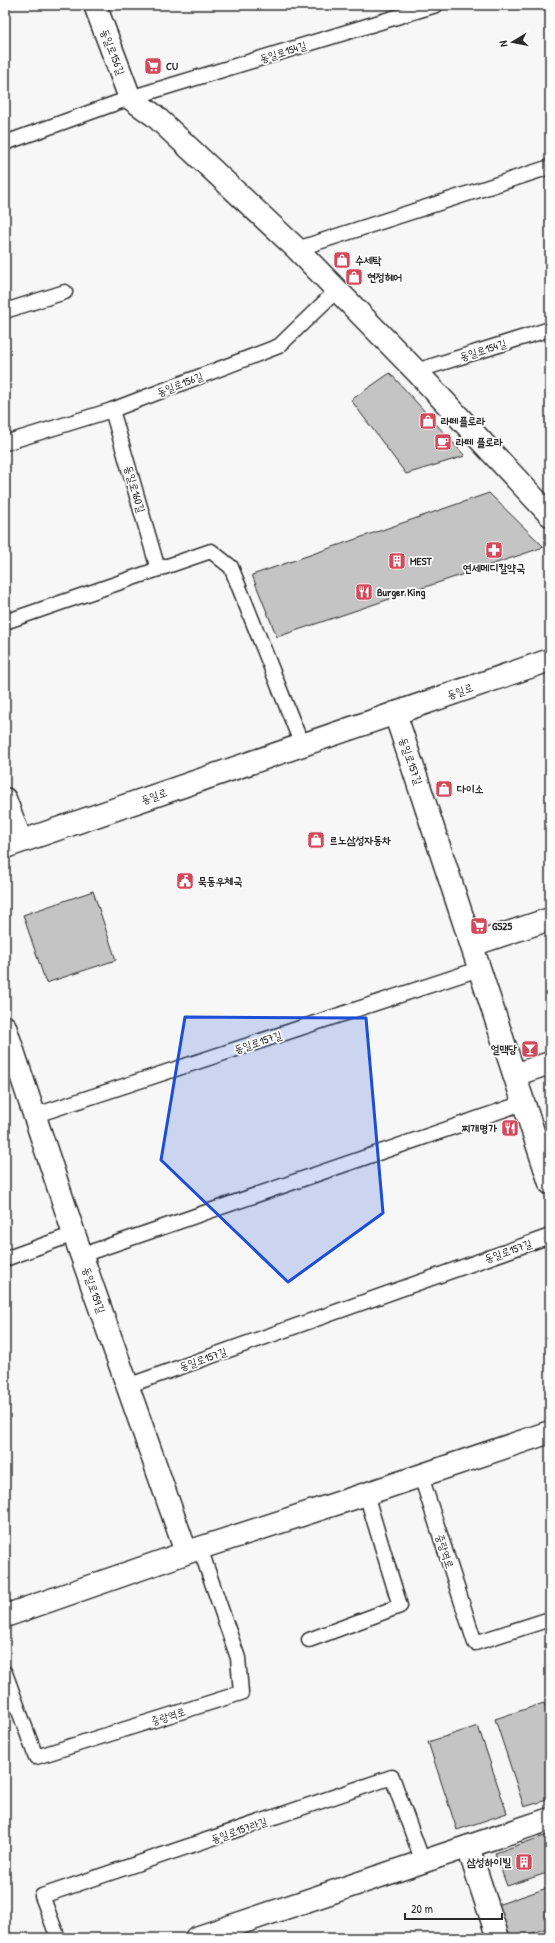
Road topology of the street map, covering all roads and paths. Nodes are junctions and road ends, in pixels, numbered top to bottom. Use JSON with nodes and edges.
{"nodes":[{"id":1,"x":95,"y":5,"type":"edge"},
{"id":2,"x":436,"y":5,"type":"edge"},
{"id":3,"x":130,"y":98,"type":"junction"},
{"id":4,"x":5,"y":143,"type":"edge"},
{"id":5,"x":550,"y":167,"type":"edge"},
{"id":6,"x":297,"y":249,"type":"junction"},
{"id":7,"x":336,"y":291,"type":"junction"},
{"id":8,"x":65,"y":292,"type":"dead end"},
{"id":9,"x":5,"y":312,"type":"edge"},
{"id":10,"x":550,"y":329,"type":"edge"},
{"id":11,"x":416,"y":371,"type":"junction"},
{"id":12,"x":112,"y":410,"type":"junction"},
{"id":13,"x":5,"y":443,"type":"edge"},
{"id":14,"x":550,"y":515,"type":"edge"},
{"id":15,"x":158,"y":569,"type":"junction"},
{"id":16,"x":5,"y":622,"type":"edge"},
{"id":17,"x":550,"y":660,"type":"edge"},
{"id":18,"x":395,"y":713,"type":"junction"},
{"id":19,"x":302,"y":745,"type":"junction"},
{"id":20,"x":5,"y":799,"type":"edge"},
{"id":21,"x":10,"y":844,"type":"edge"},
{"id":22,"x":550,"y":919,"type":"edge"},
{"id":23,"x":472,"y":945,"type":"junction"},
{"id":24,"x":480,"y":969,"type":"junction"},
{"id":25,"x":5,"y":1027,"type":"edge"},
{"id":26,"x":550,"y":1064,"type":"edge"},
{"id":27,"x":514,"y":1075,"type":"junction"},
{"id":28,"x":523,"y":1103,"type":"junction"},
{"id":29,"x":36,"y":1115,"type":"junction"},
{"id":30,"x":550,"y":1183,"type":"edge"},
{"id":31,"x":74,"y":1234,"type":"junction"},
{"id":32,"x":550,"y":1236,"type":"edge"},
{"id":33,"x":82,"y":1255,"type":"junction"},
{"id":34,"x":5,"y":1258,"type":"edge"},
{"id":35,"x":127,"y":1386,"type":"junction"},
{"id":36,"x":550,"y":1432,"type":"edge"},
{"id":37,"x":421,"y":1476,"type":"junction"},
{"id":38,"x":366,"y":1494,"type":"junction"},
{"id":39,"x":193,"y":1550,"type":"junction"},
{"id":40,"x":5,"y":1616,"type":"edge"},
{"id":41,"x":550,"y":1619,"type":"edge"},
{"id":42,"x":309,"y":1640,"type":"dead end"},
{"id":43,"x":5,"y":1673,"type":"edge"},
{"id":44,"x":550,"y":1819,"type":"edge"},
{"id":45,"x":468,"y":1847,"type":"junction"},
{"id":46,"x":423,"y":1862,"type":"junction"},
{"id":47,"x":58,"y":1938,"type":"edge"},
{"id":48,"x":196,"y":1938,"type":"edge"},
{"id":49,"x":498,"y":1938,"type":"edge"}],
"edges":[{"from":1,"to":3,"type":"street","name":"동일로156길"},
{"from":2,"to":3,"type":"lane","name":"동일로154길"},
{"from":3,"to":4,"type":"lane"},
{"from":3,"to":6,"type":"street"},
{"from":5,"to":6,"type":"lane"},
{"from":6,"to":7,"type":"street"},
{"from":7,"to":11,"type":"street"},
{"from":7,"to":12,"type":"lane","name":"동일로156길"},
{"from":8,"to":9,"type":"lane"},
{"from":10,"to":11,"type":"lane","name":"동일로154길"},
{"from":11,"to":14,"type":"street"},
{"from":12,"to":13,"type":"lane","name":"동일로156길"},
{"from":12,"to":15,"type":"lane","name":"동일로160길"},
{"from":15,"to":16,"type":"lane"},
{"from":15,"to":19,"type":"lane"},
{"from":17,"to":18,"type":"street","name":"동일로"},
{"from":18,"to":19,"type":"street","name":"동일로"},
{"from":18,"to":23,"type":"street","name":"동일로157길"},
{"from":19,"to":21,"type":"street","name":"동일로"},
{"from":20,"to":21,"type":"street"},
{"from":22,"to":23,"type":"street"},
{"from":23,"to":24,"type":"street","name":"동일로157길"},
{"from":24,"to":27,"type":"street","name":"동일로157길"},
{"from":24,"to":29,"type":"lane","name":"동일로157길"},
{"from":25,"to":29,"type":"street","name":"동일로159길"},
{"from":26,"to":27,"type":"street"},
{"from":27,"to":28,"type":"street","name":"동일로157길"},
{"from":28,"to":30,"type":"street","name":"동일로157길"},
{"from":28,"to":33,"type":"lane"},
{"from":29,"to":31,"type":"street","name":"동일로159길"},
{"from":31,"to":33,"type":"street","name":"동일로159길"},
{"from":31,"to":34,"type":"lane"},
{"from":32,"to":35,"type":"lane","name":"동일로157길"},
{"from":33,"to":35,"type":"street","name":"동일로159길"},
{"from":35,"to":39,"type":"street","name":"동일로159길"},
{"from":36,"to":37,"type":"street"},
{"from":37,"to":38,"type":"street"},
{"from":37,"to":41,"type":"lane","name":"중랑역로"},
{"from":38,"to":39,"type":"street"},
{"from":38,"to":42,"type":"lane"},
{"from":39,"to":40,"type":"street"},
{"from":39,"to":43,"type":"lane","name":"중랑역로"},
{"from":44,"to":45,"type":"street"},
{"from":45,"to":46,"type":"street"},
{"from":45,"to":49,"type":"street"},
{"from":46,"to":47,"type":"lane","name":"동일로157라길"},
{"from":46,"to":48,"type":"street"}]}
